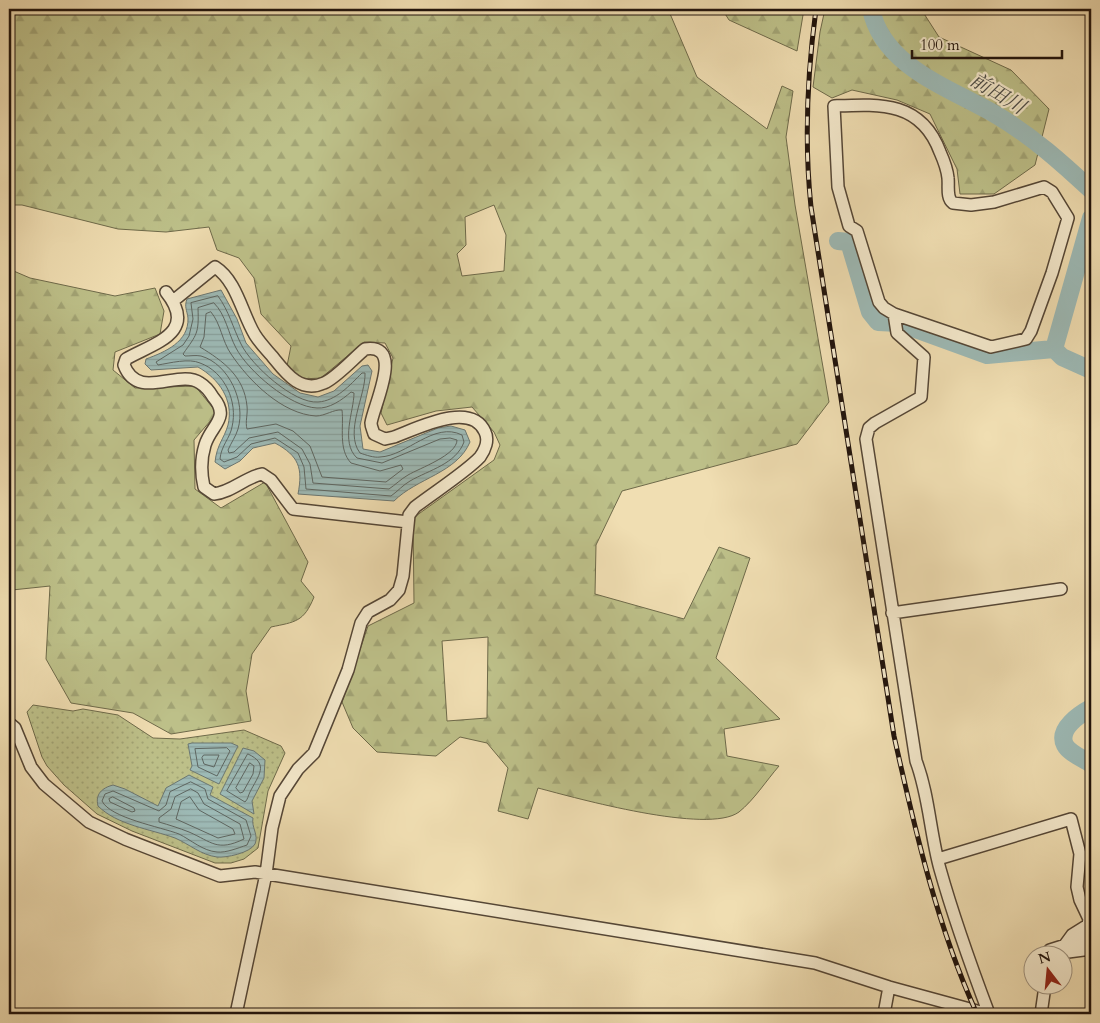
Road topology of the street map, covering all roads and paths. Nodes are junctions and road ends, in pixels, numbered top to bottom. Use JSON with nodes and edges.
{"nodes":[{"id":1,"x":894,"y":320,"type":"junction"},
{"id":2,"x":408,"y":522,"type":"junction"},
{"id":3,"x":1061,"y":589,"type":"dead end"},
{"id":4,"x":892,"y":613,"type":"junction"},
{"id":5,"x":9,"y":723,"type":"edge"},
{"id":6,"x":938,"y":859,"type":"junction"},
{"id":7,"x":266,"y":874,"type":"junction"},
{"id":8,"x":1091,"y":937,"type":"edge"},
{"id":9,"x":1064,"y":946,"type":"joint"},
{"id":10,"x":1091,"y":949,"type":"edge"},
{"id":11,"x":1072,"y":952,"type":"edge"},
{"id":12,"x":889,"y":987,"type":"junction"},
{"id":13,"x":1044,"y":996,"type":"edge"},
{"id":14,"x":964,"y":1011,"type":"edge"},
{"id":15,"x":236,"y":1014,"type":"edge"},
{"id":16,"x":884,"y":1014,"type":"edge"},
{"id":17,"x":989,"y":1014,"type":"edge"},
{"id":18,"x":1041,"y":1014,"type":"edge"}],
"edges":[{"from":1,"to":1,"type":"street"},
{"from":1,"to":4,"type":"street"},
{"from":2,"to":2,"type":"street"},
{"from":2,"to":7,"type":"street"},
{"from":3,"to":4,"type":"street"},
{"from":4,"to":6,"type":"street"},
{"from":5,"to":7,"type":"street"},
{"from":6,"to":9,"type":"street"},
{"from":6,"to":17,"type":"street"},
{"from":7,"to":12,"type":"street"},
{"from":7,"to":15,"type":"street"},
{"from":8,"to":9,"type":"street"},
{"from":10,"to":11,"type":"street"},
{"from":12,"to":14,"type":"street"},
{"from":12,"to":16,"type":"street"},
{"from":13,"to":18,"type":"street"},
{"from":14,"to":17,"type":"street"}]}
